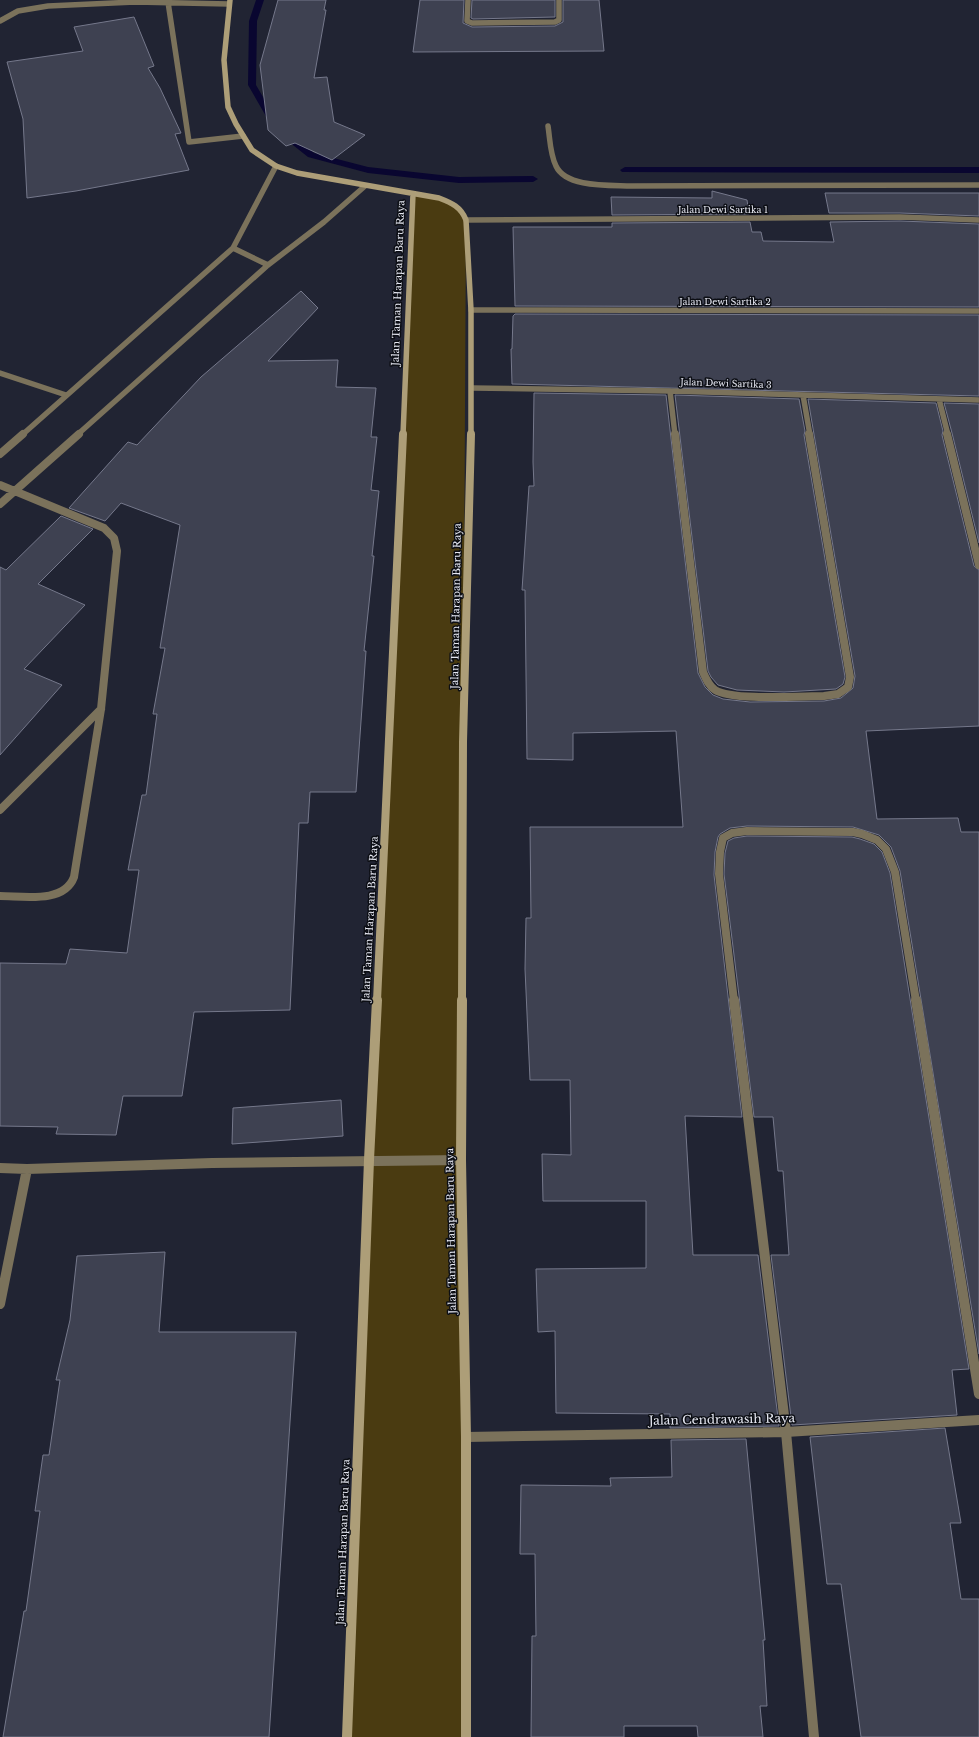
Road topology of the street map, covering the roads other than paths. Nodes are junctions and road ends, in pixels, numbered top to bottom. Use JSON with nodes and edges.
{"nodes":[{"id":1,"x":468,"y":0,"type":"edge"},
{"id":2,"x":559,"y":0,"type":"edge"},
{"id":3,"x":168,"y":2,"type":"junction"},
{"id":4,"x":229,"y":2,"type":"edge"},
{"id":5,"x":0,"y":20,"type":"edge"},
{"id":6,"x":548,"y":126,"type":"dead end"},
{"id":7,"x":243,"y":136,"type":"junction"},
{"id":8,"x":276,"y":166,"type":"junction"},
{"id":9,"x":979,"y":185,"type":"edge"},
{"id":10,"x":365,"y":186,"type":"junction"},
{"id":11,"x":413,"y":194,"type":"junction"},
{"id":12,"x":466,"y":220,"type":"junction"},
{"id":13,"x":979,"y":220,"type":"edge"},
{"id":14,"x":233,"y":248,"type":"junction"},
{"id":15,"x":268,"y":265,"type":"junction"},
{"id":16,"x":471,"y":310,"type":"junction"},
{"id":17,"x":979,"y":311,"type":"edge"},
{"id":18,"x":0,"y":373,"type":"edge"},
{"id":19,"x":472,"y":388,"type":"junction"},
{"id":20,"x":670,"y":391,"type":"junction"},
{"id":21,"x":66,"y":394,"type":"junction"},
{"id":22,"x":803,"y":394,"type":"junction"},
{"id":23,"x":938,"y":399,"type":"junction"},
{"id":24,"x":979,"y":400,"type":"edge"},
{"id":25,"x":0,"y":454,"type":"edge"},
{"id":26,"x":0,"y":485,"type":"edge"},
{"id":27,"x":15,"y":491,"type":"junction"},
{"id":28,"x":0,"y":504,"type":"edge"},
{"id":29,"x":979,"y":565,"type":"edge"},
{"id":30,"x":101,"y":709,"type":"junction"},
{"id":31,"x":0,"y":810,"type":"edge"},
{"id":32,"x":0,"y":896,"type":"edge"},
{"id":33,"x":369,"y":1160,"type":"junction"},
{"id":34,"x":461,"y":1160,"type":"junction"},
{"id":35,"x":0,"y":1168,"type":"edge"},
{"id":36,"x":27,"y":1169,"type":"junction"},
{"id":37,"x":0,"y":1304,"type":"edge"},
{"id":38,"x":979,"y":1394,"type":"edge"},
{"id":39,"x":979,"y":1420,"type":"edge"},
{"id":40,"x":786,"y":1432,"type":"junction"},
{"id":41,"x":466,"y":1437,"type":"junction"},
{"id":42,"x":347,"y":1737,"type":"edge"},
{"id":43,"x":466,"y":1737,"type":"edge"},
{"id":44,"x":814,"y":1737,"type":"edge"}],
"edges":[{"from":1,"to":2,"type":"street"},
{"from":3,"to":4,"type":"street"},
{"from":3,"to":5,"type":"street"},
{"from":3,"to":7,"type":"street"},
{"from":4,"to":7,"type":"street"},
{"from":6,"to":9,"type":"street"},
{"from":7,"to":8,"type":"street"},
{"from":8,"to":10,"type":"street"},
{"from":8,"to":14,"type":"street"},
{"from":10,"to":11,"type":"street"},
{"from":10,"to":15,"type":"street"},
{"from":11,"to":12,"type":"street","name":"Jalan Taman Harapan Baru Raya"},
{"from":11,"to":33,"type":"street","name":"Jalan Taman Harapan Baru Raya"},
{"from":12,"to":13,"type":"street","name":"Jalan Dewi Sartika 1"},
{"from":12,"to":16,"type":"street","name":"Jalan Taman Harapan Baru Raya"},
{"from":14,"to":15,"type":"street"},
{"from":14,"to":21,"type":"street"},
{"from":15,"to":27,"type":"street"},
{"from":16,"to":17,"type":"street","name":"Jalan Dewi Sartika 2"},
{"from":16,"to":19,"type":"street","name":"Jalan Taman Harapan Baru Raya"},
{"from":18,"to":21,"type":"street"},
{"from":19,"to":20,"type":"street","name":"Jalan Dewi Sartika 3"},
{"from":19,"to":34,"type":"street","name":"Jalan Taman Harapan Baru Raya"},
{"from":20,"to":22,"type":"street","name":"Jalan Dewi Sartika 3"},
{"from":20,"to":22,"type":"street"},
{"from":21,"to":25,"type":"street"},
{"from":22,"to":23,"type":"street","name":"Jalan Dewi Sartika 3"},
{"from":23,"to":24,"type":"street","name":"Jalan Dewi Sartika 3"},
{"from":23,"to":29,"type":"street"},
{"from":26,"to":27,"type":"street"},
{"from":27,"to":28,"type":"street"},
{"from":27,"to":30,"type":"street"},
{"from":30,"to":31,"type":"street"},
{"from":30,"to":32,"type":"street"},
{"from":33,"to":34,"type":"street"},
{"from":33,"to":36,"type":"street"},
{"from":33,"to":42,"type":"street","name":"Jalan Taman Harapan Baru Raya"},
{"from":34,"to":41,"type":"street","name":"Jalan Taman Harapan Baru Raya"},
{"from":35,"to":36,"type":"street"},
{"from":36,"to":37,"type":"street"},
{"from":38,"to":40,"type":"street"},
{"from":39,"to":40,"type":"street","name":"Jalan Cendrawasih Raya"},
{"from":40,"to":41,"type":"street","name":"Jalan Cendrawasih Raya"},
{"from":40,"to":44,"type":"street"},
{"from":41,"to":43,"type":"street","name":"Jalan Taman Harapan Baru Raya"}]}
